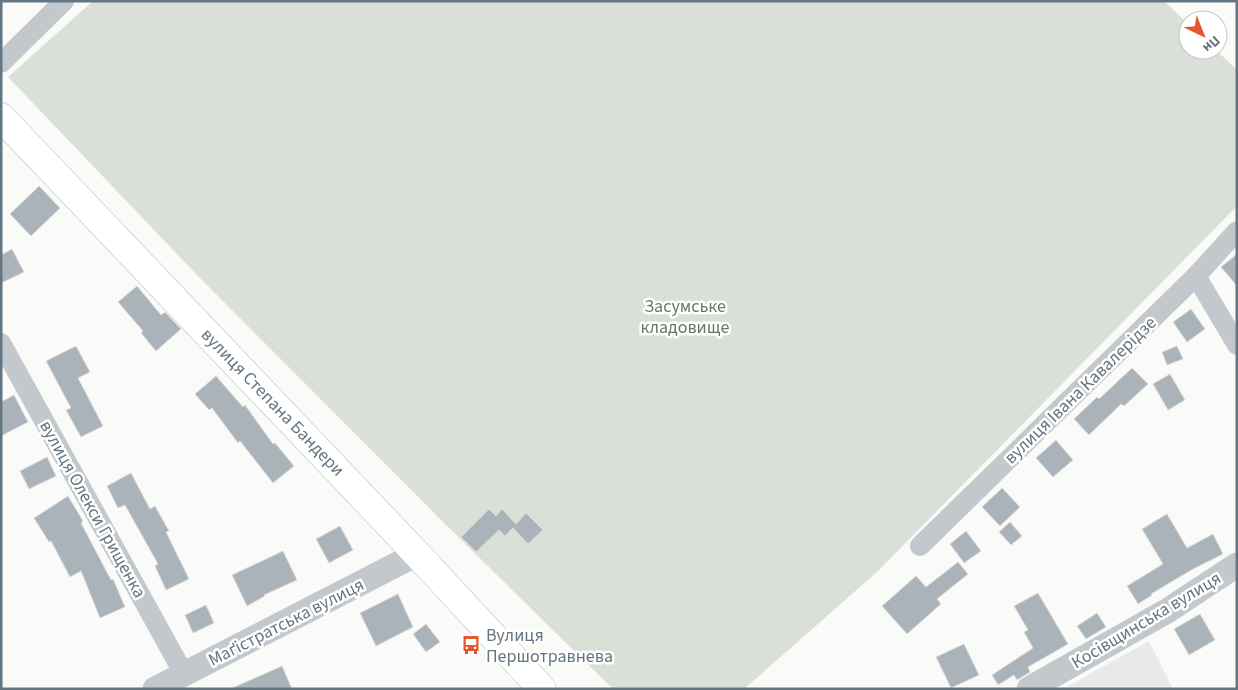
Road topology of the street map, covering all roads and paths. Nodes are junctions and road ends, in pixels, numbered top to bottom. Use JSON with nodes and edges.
{"nodes":[{"id":1,"x":64,"y":1,"type":"edge"},
{"id":2,"x":1,"y":63,"type":"edge"},
{"id":3,"x":1,"y":116,"type":"edge"},
{"id":4,"x":1237,"y":232,"type":"edge"},
{"id":5,"x":1196,"y":276,"type":"junction"},
{"id":6,"x":1,"y":343,"type":"edge"},
{"id":7,"x":1237,"y":345,"type":"edge"},
{"id":8,"x":920,"y":546,"type":"dead end"},
{"id":9,"x":417,"y":554,"type":"junction"},
{"id":10,"x":1237,"y":565,"type":"edge"},
{"id":11,"x":184,"y":674,"type":"junction"},
{"id":12,"x":155,"y":689,"type":"edge"},
{"id":13,"x":542,"y":689,"type":"edge"},
{"id":14,"x":1029,"y":689,"type":"edge"}],
"edges":[{"from":1,"to":2,"type":"street"},
{"from":3,"to":9,"type":"main road","name":"вулиця Степана Бандери"},
{"from":4,"to":5,"type":"street","name":"вулиця Івана Кавалерідзе"},
{"from":5,"to":7,"type":"street"},
{"from":5,"to":8,"type":"street","name":"вулиця Івана Кавалерідзе"},
{"from":6,"to":11,"type":"street","name":"вулиця Олекси Грищенка"},
{"from":9,"to":11,"type":"street","name":"Маґістратська вулиця"},
{"from":9,"to":13,"type":"main road","name":"вулиця Степана Бандери"},
{"from":10,"to":14,"type":"street","name":"Косівщинська вулиця"},
{"from":11,"to":12,"type":"street","name":"Маґістратська вулиця"}]}
